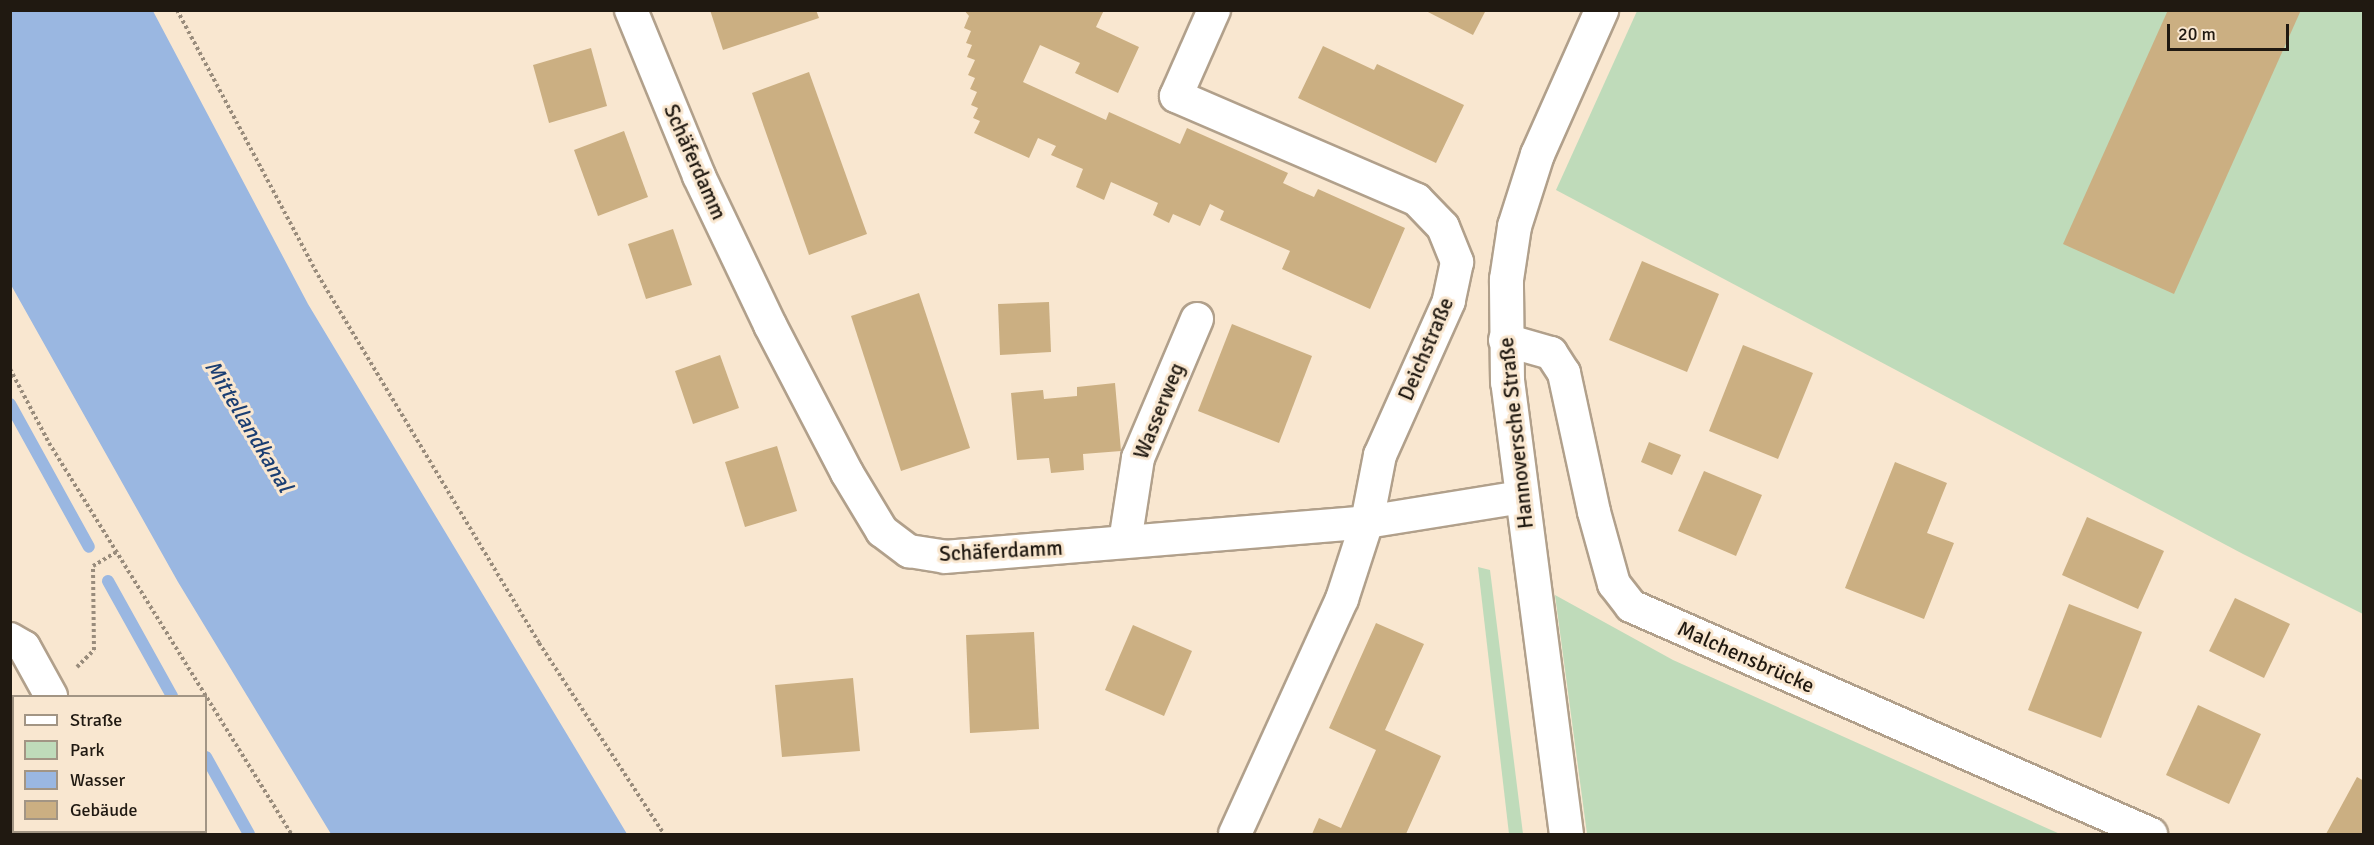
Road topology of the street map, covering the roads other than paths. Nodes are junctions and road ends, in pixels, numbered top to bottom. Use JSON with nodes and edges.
{"nodes":[{"id":1,"x":631,"y":10,"type":"edge"},
{"id":2,"x":1214,"y":10,"type":"edge"},
{"id":3,"x":1601,"y":10,"type":"edge"},
{"id":4,"x":1197,"y":319,"type":"dead end"},
{"id":5,"x":1504,"y":340,"type":"junction"},
{"id":6,"x":1522,"y":497,"type":"junction"},
{"id":7,"x":1367,"y":522,"type":"junction"},
{"id":8,"x":1125,"y":542,"type":"junction"},
{"id":9,"x":10,"y":639,"type":"edge"},
{"id":10,"x":50,"y":695,"type":"edge"},
{"id":11,"x":1235,"y":834,"type":"edge"},
{"id":12,"x":1566,"y":834,"type":"edge"},
{"id":13,"x":2151,"y":834,"type":"edge"}],
"edges":[{"from":1,"to":8,"type":"street","name":"Schäferdamm"},
{"from":2,"to":7,"type":"street","name":"Deichstraße"},
{"from":3,"to":5,"type":"street","name":"Hannoversche Straße"},
{"from":4,"to":8,"type":"street","name":"Wasserweg"},
{"from":5,"to":6,"type":"street","name":"Hannoversche Straße"},
{"from":5,"to":13,"type":"street","name":"Malchensbrücke"},
{"from":6,"to":7,"type":"street","name":"Schäferdamm"},
{"from":6,"to":12,"type":"street","name":"Hannoversche Straße"},
{"from":7,"to":8,"type":"street","name":"Schäferdamm"},
{"from":7,"to":11,"type":"street","name":"Deichstraße"},
{"from":9,"to":10,"type":"street"}]}
